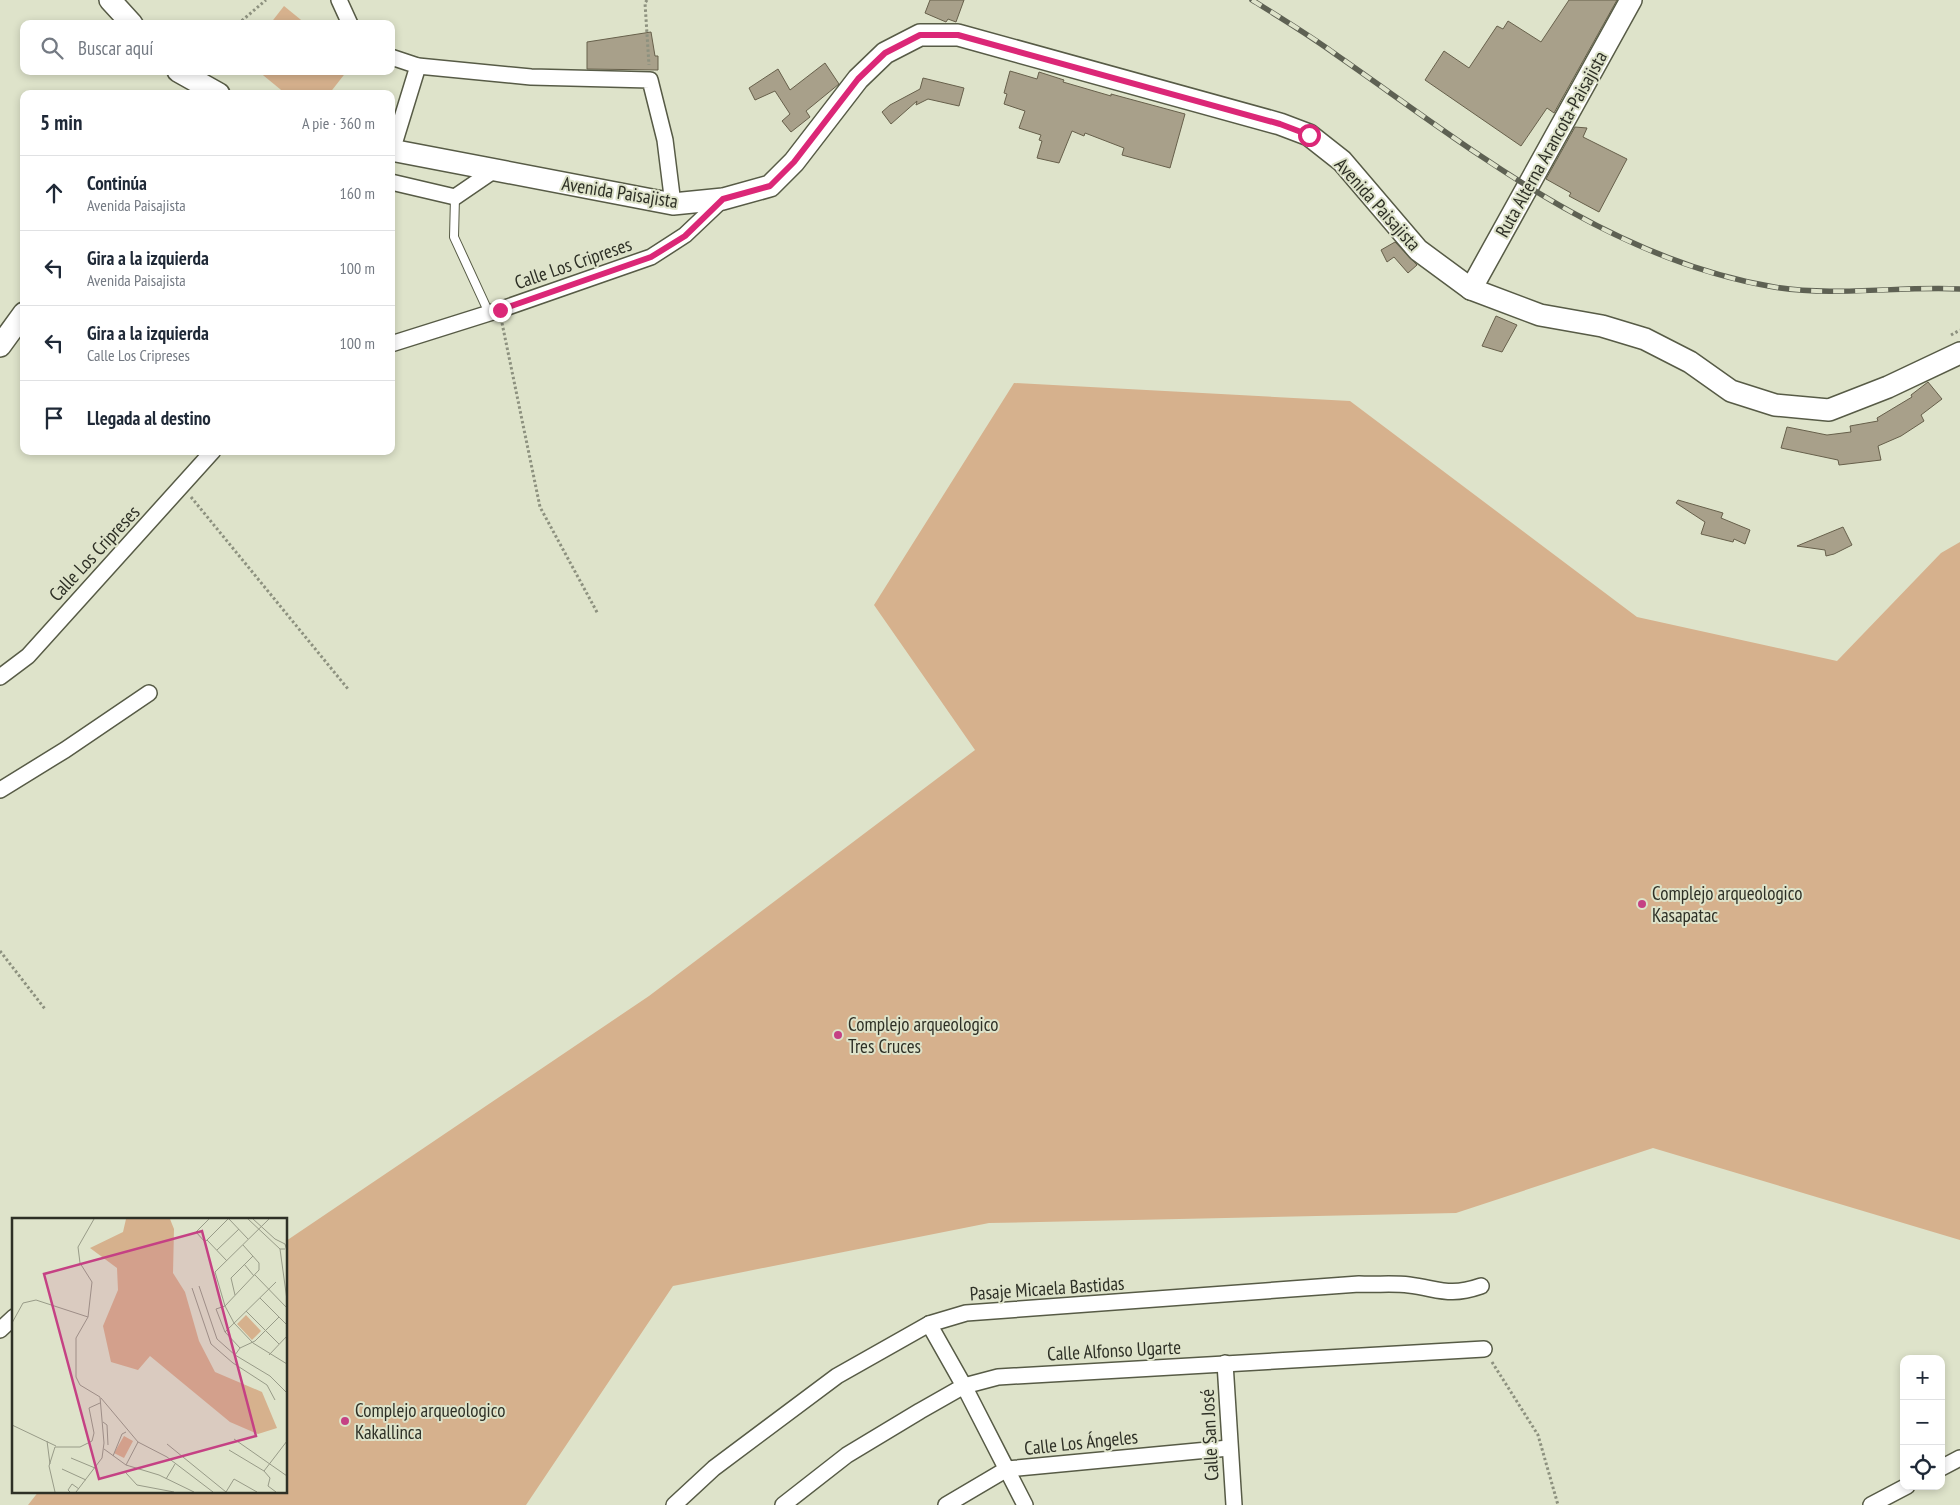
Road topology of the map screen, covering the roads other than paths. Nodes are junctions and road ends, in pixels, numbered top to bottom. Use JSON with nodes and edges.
{"nodes":[{"id":1,"x":110,"y":0,"type":"edge"},
{"id":2,"x":339,"y":0,"type":"edge"},
{"id":3,"x":1631,"y":0,"type":"edge"},
{"id":4,"x":128,"y":20,"type":"edge"},
{"id":5,"x":348,"y":20,"type":"edge"},
{"id":6,"x":395,"y":59,"type":"edge"},
{"id":7,"x":418,"y":66,"type":"junction"},
{"id":8,"x":181,"y":75,"type":"edge"},
{"id":9,"x":184,"y":75,"type":"edge"},
{"id":10,"x":194,"y":90,"type":"edge"},
{"id":11,"x":212,"y":90,"type":"edge"},
{"id":12,"x":395,"y":141,"type":"edge"},
{"id":13,"x":395,"y":152,"type":"edge"},
{"id":14,"x":496,"y":169,"type":"junction"},
{"id":15,"x":395,"y":183,"type":"edge"},
{"id":16,"x":455,"y":197,"type":"junction"},
{"id":17,"x":723,"y":199,"type":"junction"},
{"id":18,"x":672,"y":204,"type":"junction"},
{"id":19,"x":1471,"y":290,"type":"junction"},
{"id":20,"x":494,"y":311,"type":"junction"},
{"id":21,"x":20,"y":318,"type":"edge"},
{"id":22,"x":395,"y":343,"type":"edge"},
{"id":23,"x":0,"y":346,"type":"edge"},
{"id":24,"x":1960,"y":353,"type":"edge"},
{"id":25,"x":210,"y":455,"type":"edge"},
{"id":26,"x":0,"y":677,"type":"edge"},
{"id":27,"x":149,"y":693,"type":"dead end"},
{"id":28,"x":0,"y":790,"type":"edge"},
{"id":29,"x":1481,"y":1286,"type":"dead end"},
{"id":30,"x":12,"y":1319,"type":"edge"},
{"id":31,"x":929,"y":1324,"type":"junction"},
{"id":32,"x":0,"y":1330,"type":"edge"},
{"id":33,"x":1484,"y":1349,"type":"road end"},
{"id":34,"x":1225,"y":1364,"type":"junction"},
{"id":35,"x":964,"y":1386,"type":"junction"},
{"id":36,"x":1229,"y":1448,"type":"junction"},
{"id":37,"x":1960,"y":1458,"type":"edge"},
{"id":38,"x":1945,"y":1466,"type":"edge"},
{"id":39,"x":1006,"y":1469,"type":"junction"},
{"id":40,"x":1900,"y":1490,"type":"edge"},
{"id":41,"x":674,"y":1505,"type":"edge"},
{"id":42,"x":783,"y":1505,"type":"edge"},
{"id":43,"x":946,"y":1505,"type":"edge"},
{"id":44,"x":1025,"y":1505,"type":"edge"},
{"id":45,"x":1234,"y":1505,"type":"edge"},
{"id":46,"x":1871,"y":1505,"type":"edge"}],
"edges":[{"from":1,"to":4,"type":"main road"},
{"from":2,"to":5,"type":"street"},
{"from":3,"to":19,"type":"main road","name":"Ruta Alterna Arancota-Paisajista"},
{"from":6,"to":7,"type":"street"},
{"from":7,"to":12,"type":"street"},
{"from":7,"to":18,"type":"street"},
{"from":8,"to":10,"type":"main road"},
{"from":9,"to":11,"type":"main road"},
{"from":13,"to":14,"type":"main road","name":"Avenida Paisajista"},
{"from":14,"to":16,"type":"street"},
{"from":14,"to":18,"type":"main road","name":"Avenida Paisajista"},
{"from":15,"to":16,"type":"street"},
{"from":16,"to":20,"type":"lane"},
{"from":17,"to":18,"type":"main road","name":"Avenida Paisajista"},
{"from":17,"to":19,"type":"main road","name":"Avenida Paisajista"},
{"from":17,"to":20,"type":"street","name":"Calle Los Cripreses"},
{"from":19,"to":24,"type":"main road","name":"Avenida Paisajista"},
{"from":20,"to":22,"type":"street","name":"Calle Los Cripreses"},
{"from":21,"to":23,"type":"main road"},
{"from":25,"to":26,"type":"street","name":"Calle Los Cripreses"},
{"from":27,"to":28,"type":"street"},
{"from":29,"to":31,"type":"street","name":"Pasaje Micaela Bastidas"},
{"from":30,"to":32,"type":"street"},
{"from":31,"to":35,"type":"street"},
{"from":31,"to":41,"type":"street","name":"Pasaje Micaela Bastidas"},
{"from":33,"to":34,"type":"street","name":"Calle Alfonso Ugarte"},
{"from":34,"to":35,"type":"street","name":"Calle Alfonso Ugarte"},
{"from":34,"to":36,"type":"street","name":"Calle San José"},
{"from":35,"to":39,"type":"street"},
{"from":35,"to":42,"type":"street","name":"Calle Alfonso Ugarte"},
{"from":36,"to":39,"type":"street","name":"Calle Los Ángeles"},
{"from":36,"to":45,"type":"street","name":"Calle San José"},
{"from":37,"to":38,"type":"street"},
{"from":39,"to":43,"type":"street","name":"Calle Los Ángeles"},
{"from":39,"to":44,"type":"street"},
{"from":40,"to":46,"type":"street"}]}
